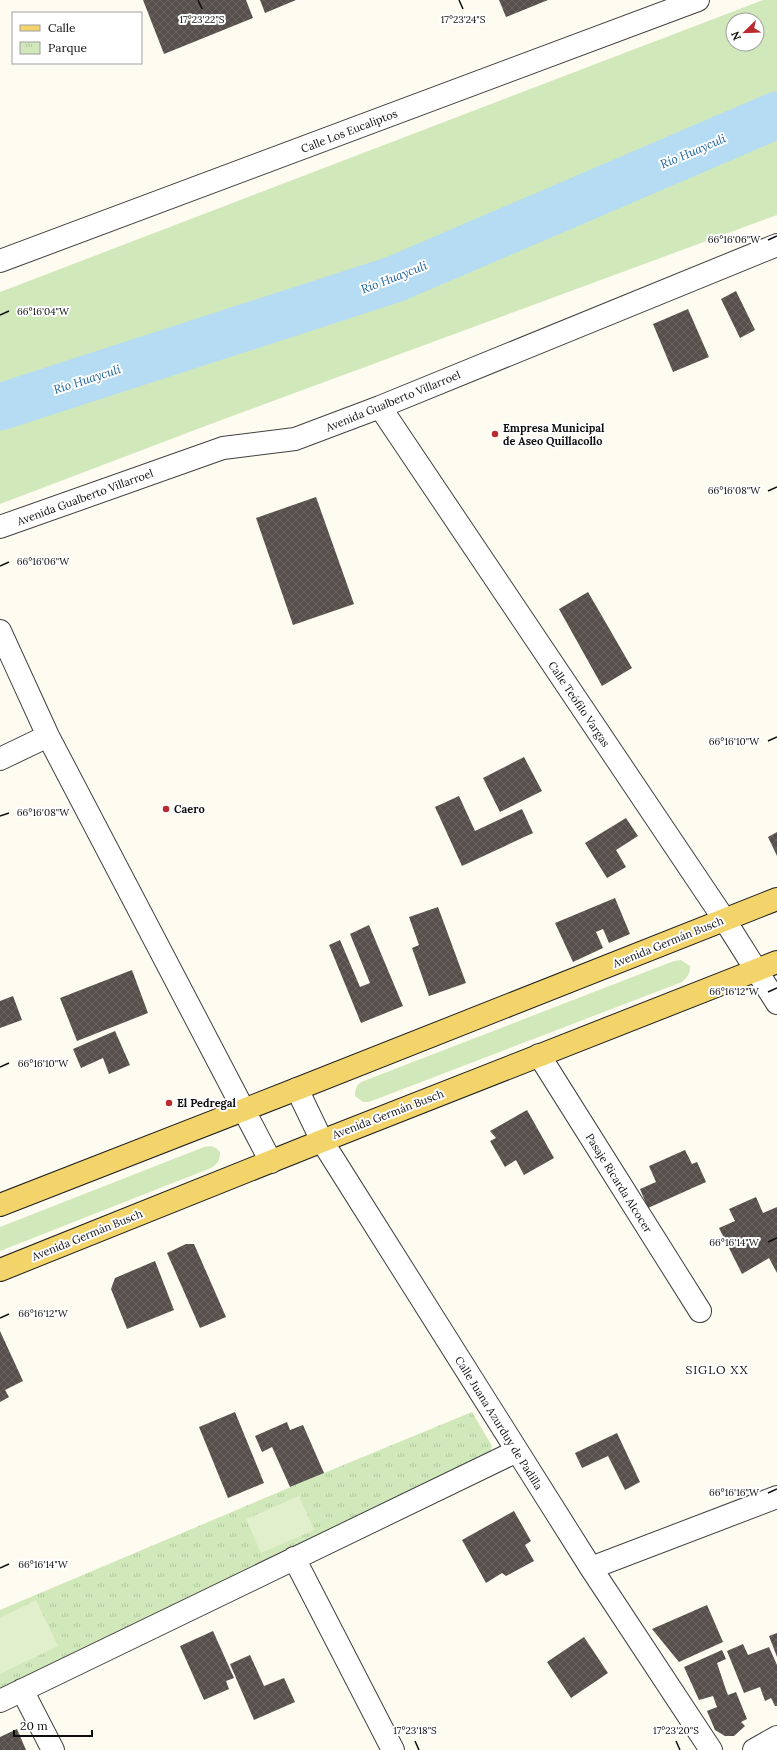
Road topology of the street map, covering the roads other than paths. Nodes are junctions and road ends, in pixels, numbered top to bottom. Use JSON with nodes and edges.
{"nodes":[{"id":1,"x":698,"y":0,"type":"edge"},
{"id":2,"x":777,"y":245,"type":"edge"},
{"id":3,"x":0,"y":261,"type":"edge"},
{"id":4,"x":380,"y":407,"type":"junction"},
{"id":5,"x":0,"y":527,"type":"edge"},
{"id":6,"x":0,"y":631,"type":"edge"},
{"id":7,"x":48,"y":736,"type":"junction"},
{"id":8,"x":0,"y":759,"type":"edge"},
{"id":9,"x":777,"y":899,"type":"edge"},
{"id":10,"x":724,"y":919,"type":"junction"},
{"id":11,"x":777,"y":962,"type":"edge"},
{"id":12,"x":756,"y":970,"type":"junction"},
{"id":13,"x":777,"y":1002,"type":"edge"},
{"id":14,"x":539,"y":1055,"type":"junction"},
{"id":15,"x":297,"y":1090,"type":"junction"},
{"id":16,"x":244,"y":1110,"type":"junction"},
{"id":17,"x":322,"y":1141,"type":"junction"},
{"id":18,"x":271,"y":1162,"type":"junction"},
{"id":19,"x":0,"y":1205,"type":"edge"},
{"id":20,"x":0,"y":1270,"type":"edge"},
{"id":21,"x":700,"y":1311,"type":"dead end"},
{"id":22,"x":517,"y":1451,"type":"junction"},
{"id":23,"x":777,"y":1497,"type":"edge"},
{"id":24,"x":294,"y":1558,"type":"junction"},
{"id":25,"x":591,"y":1568,"type":"junction"},
{"id":26,"x":22,"y":1690,"type":"junction"},
{"id":27,"x":0,"y":1701,"type":"edge"},
{"id":28,"x":777,"y":1737,"type":"edge"},
{"id":29,"x":53,"y":1750,"type":"edge"},
{"id":30,"x":394,"y":1750,"type":"edge"},
{"id":31,"x":711,"y":1750,"type":"edge"},
{"id":32,"x":754,"y":1750,"type":"edge"}],
"edges":[{"from":1,"to":3,"type":"street","name":"Calle Los Eucaliptos"},
{"from":2,"to":4,"type":"street","name":"Avenida Gualberto Villarroel"},
{"from":4,"to":5,"type":"street","name":"Avenida Gualberto Villarroel"},
{"from":4,"to":10,"type":"street","name":"Calle Teófilo Vargas"},
{"from":6,"to":7,"type":"street"},
{"from":7,"to":8,"type":"street"},
{"from":7,"to":16,"type":"street"},
{"from":9,"to":10,"type":"main road","name":"Avenida Germán Busch"},
{"from":10,"to":12,"type":"street","name":"Calle Teófilo Vargas"},
{"from":10,"to":15,"type":"main road","name":"Avenida Germán Busch"},
{"from":11,"to":12,"type":"main road","name":"Avenida Germán Busch"},
{"from":12,"to":13,"type":"street","name":"Calle Teófilo Vargas"},
{"from":12,"to":14,"type":"main road","name":"Avenida Germán Busch"},
{"from":14,"to":17,"type":"main road","name":"Avenida Germán Busch"},
{"from":14,"to":21,"type":"street","name":"Pasaje Ricarda Alcocer"},
{"from":15,"to":16,"type":"main road","name":"Avenida Germán Busch"},
{"from":15,"to":17,"type":"street","name":"Calle Juana Azurduy de Padilla"},
{"from":16,"to":18,"type":"street"},
{"from":16,"to":19,"type":"main road","name":"Avenida Germán Busch"},
{"from":17,"to":18,"type":"main road","name":"Avenida Germán Busch"},
{"from":17,"to":22,"type":"street","name":"Calle Juana Azurduy de Padilla"},
{"from":18,"to":20,"type":"main road","name":"Avenida Germán Busch"},
{"from":22,"to":24,"type":"street"},
{"from":22,"to":25,"type":"street","name":"Calle Juana Azurduy de Padilla"},
{"from":23,"to":25,"type":"street"},
{"from":24,"to":26,"type":"street"},
{"from":24,"to":30,"type":"street"},
{"from":25,"to":31,"type":"street","name":"Calle Juana Azurduy de Padilla"},
{"from":26,"to":27,"type":"street"},
{"from":26,"to":29,"type":"street"},
{"from":28,"to":32,"type":"street"}]}
